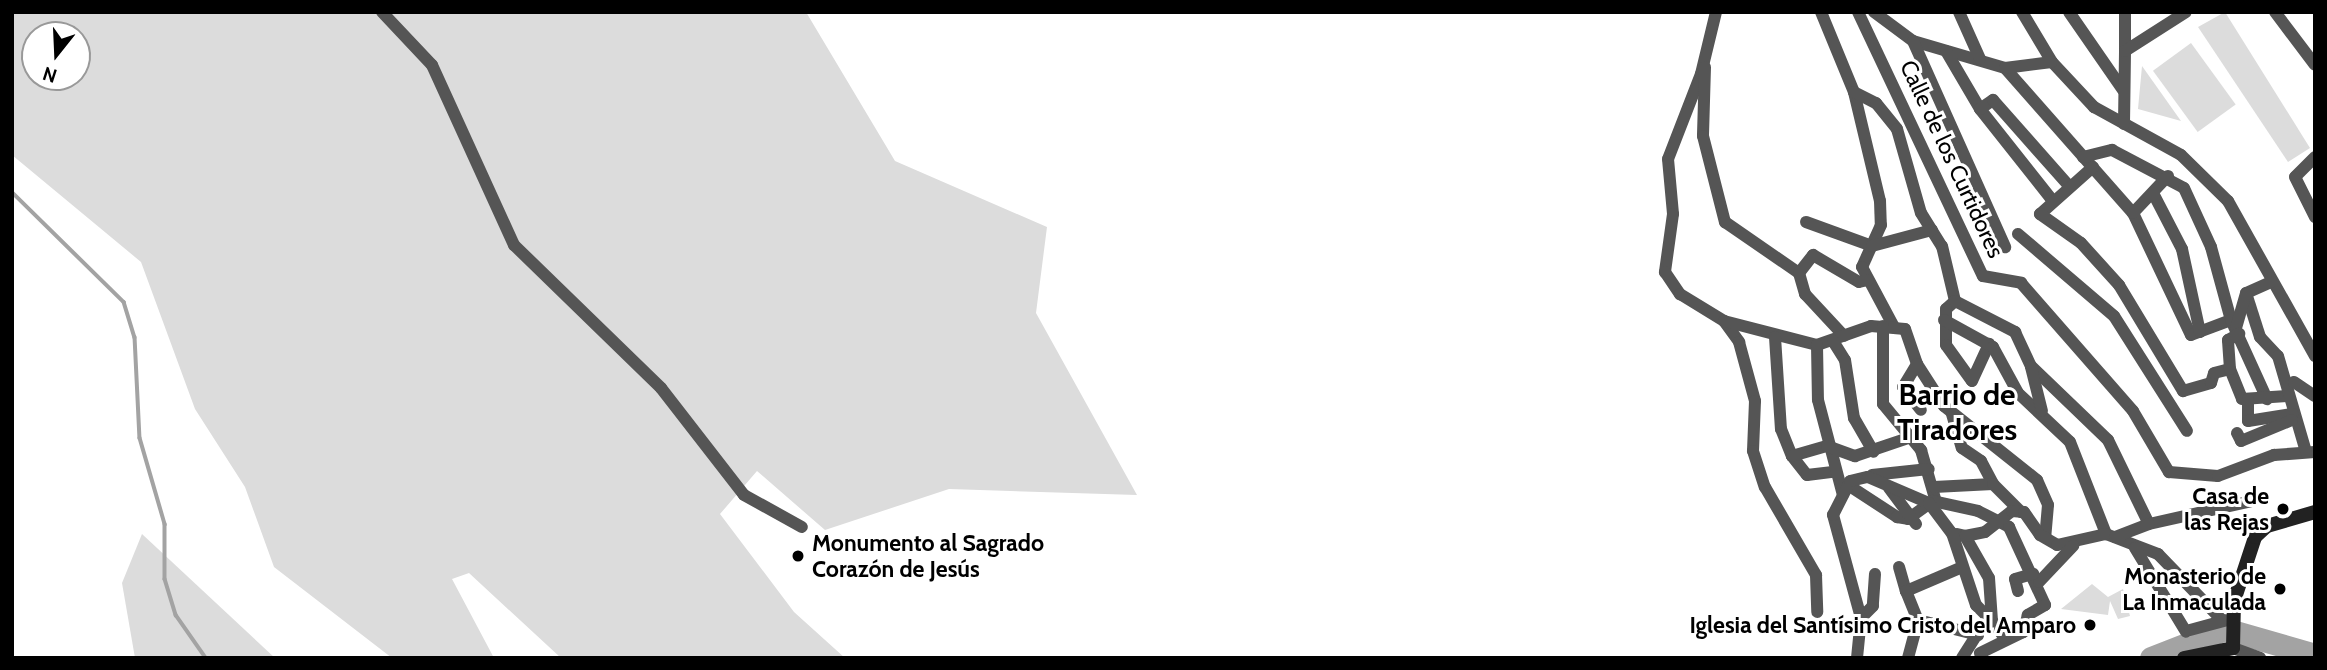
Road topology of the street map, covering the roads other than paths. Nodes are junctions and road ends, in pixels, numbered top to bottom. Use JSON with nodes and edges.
{"nodes":[{"id":1,"x":382,"y":12,"type":"edge"},
{"id":2,"x":1716,"y":12,"type":"edge"},
{"id":3,"x":1821,"y":12,"type":"edge"},
{"id":4,"x":1858,"y":12,"type":"edge"},
{"id":5,"x":1874,"y":12,"type":"edge"},
{"id":6,"x":1959,"y":12,"type":"edge"},
{"id":7,"x":2022,"y":12,"type":"edge"},
{"id":8,"x":2069,"y":12,"type":"edge"},
{"id":9,"x":2125,"y":12,"type":"edge"},
{"id":10,"x":2186,"y":12,"type":"edge"},
{"id":11,"x":2275,"y":12,"type":"edge"},
{"id":12,"x":1913,"y":41,"type":"junction"},
{"id":13,"x":1946,"y":51,"type":"junction"},
{"id":14,"x":2126,"y":51,"type":"junction"},
{"id":15,"x":1980,"y":59,"type":"junction"},
{"id":16,"x":2052,"y":62,"type":"junction"},
{"id":17,"x":1704,"y":64,"type":"junction"},
{"id":18,"x":2315,"y":65,"type":"edge"},
{"id":19,"x":2006,"y":68,"type":"junction"},
{"id":20,"x":2123,"y":91,"type":"junction"},
{"id":21,"x":1854,"y":92,"type":"junction"},
{"id":22,"x":1980,"y":110,"type":"junction"},
{"id":23,"x":2124,"y":124,"type":"junction"},
{"id":24,"x":2083,"y":157,"type":"junction"},
{"id":25,"x":2315,"y":157,"type":"edge"},
{"id":26,"x":2093,"y":167,"type":"junction"},
{"id":27,"x":2168,"y":176,"type":"junction"},
{"id":28,"x":2070,"y":187,"type":"junction"},
{"id":29,"x":2152,"y":193,"type":"junction"},
{"id":30,"x":2053,"y":201,"type":"junction"},
{"id":31,"x":2133,"y":213,"type":"junction"},
{"id":32,"x":2315,"y":217,"type":"edge"},
{"id":33,"x":1806,"y":222,"type":"dead end"},
{"id":34,"x":1932,"y":230,"type":"junction"},
{"id":35,"x":2018,"y":234,"type":"dead end"},
{"id":36,"x":1872,"y":246,"type":"junction"},
{"id":37,"x":2005,"y":247,"type":"dead end"},
{"id":38,"x":1799,"y":273,"type":"junction"},
{"id":39,"x":1868,"y":280,"type":"junction"},
{"id":40,"x":2271,"y":282,"type":"junction"},
{"id":41,"x":2246,"y":293,"type":"junction"},
{"id":42,"x":1955,"y":301,"type":"junction"},
{"id":43,"x":1944,"y":320,"type":"junction"},
{"id":44,"x":1724,"y":321,"type":"junction"},
{"id":45,"x":1893,"y":327,"type":"junction"},
{"id":46,"x":2235,"y":327,"type":"junction"},
{"id":47,"x":2200,"y":332,"type":"junction"},
{"id":48,"x":1775,"y":337,"type":"junction"},
{"id":49,"x":1839,"y":338,"type":"junction"},
{"id":50,"x":1989,"y":344,"type":"junction"},
{"id":51,"x":1817,"y":345,"type":"junction"},
{"id":52,"x":2315,"y":356,"type":"edge"},
{"id":53,"x":1917,"y":364,"type":"junction"},
{"id":54,"x":2031,"y":366,"type":"junction"},
{"id":55,"x":2230,"y":369,"type":"junction"},
{"id":56,"x":2294,"y":382,"type":"dead end"},
{"id":57,"x":2287,"y":396,"type":"junction"},
{"id":58,"x":2315,"y":396,"type":"edge"},
{"id":59,"x":2248,"y":399,"type":"junction"},
{"id":60,"x":2267,"y":399,"type":"junction"},
{"id":61,"x":1921,"y":410,"type":"dead end"},
{"id":62,"x":2042,"y":411,"type":"junction"},
{"id":63,"x":1952,"y":414,"type":"junction"},
{"id":64,"x":2292,"y":417,"type":"junction"},
{"id":65,"x":2187,"y":431,"type":"dead end"},
{"id":66,"x":2237,"y":433,"type":"dead end"},
{"id":67,"x":1912,"y":437,"type":"junction"},
{"id":68,"x":1827,"y":446,"type":"junction"},
{"id":69,"x":1874,"y":452,"type":"junction"},
{"id":70,"x":2310,"y":452,"type":"edge"},
{"id":71,"x":1792,"y":456,"type":"junction"},
{"id":72,"x":1929,"y":469,"type":"junction"},
{"id":73,"x":1833,"y":472,"type":"junction"},
{"id":74,"x":1868,"y":477,"type":"junction"},
{"id":75,"x":1993,"y":484,"type":"junction"},
{"id":76,"x":1888,"y":486,"type":"junction"},
{"id":77,"x":1934,"y":486,"type":"junction"},
{"id":78,"x":1845,"y":490,"type":"junction"},
{"id":79,"x":2252,"y":501,"type":"dead end"},
{"id":80,"x":1933,"y":502,"type":"junction"},
{"id":81,"x":2021,"y":512,"type":"junction"},
{"id":82,"x":2315,"y":512,"type":"edge"},
{"id":83,"x":1912,"y":520,"type":"junction"},
{"id":84,"x":1997,"y":520,"type":"junction"},
{"id":85,"x":2149,"y":524,"type":"junction"},
{"id":86,"x":802,"y":527,"type":"dead end"},
{"id":87,"x":1958,"y":535,"type":"junction"},
{"id":88,"x":2110,"y":535,"type":"junction"},
{"id":89,"x":2042,"y":536,"type":"junction"},
{"id":90,"x":2016,"y":543,"type":"junction"},
{"id":91,"x":2073,"y":546,"type":"junction"},
{"id":92,"x":2135,"y":548,"type":"junction"},
{"id":93,"x":1899,"y":567,"type":"dead end"},
{"id":94,"x":1960,"y":568,"type":"junction"},
{"id":95,"x":1875,"y":574,"type":"dead end"},
{"id":96,"x":2036,"y":578,"type":"junction"},
{"id":97,"x":1906,"y":591,"type":"junction"},
{"id":98,"x":2018,"y":591,"type":"dead end"},
{"id":99,"x":1817,"y":612,"type":"dead end"},
{"id":100,"x":1861,"y":618,"type":"junction"},
{"id":101,"x":1990,"y":619,"type":"junction"},
{"id":102,"x":1918,"y":620,"type":"junction"},
{"id":103,"x":2226,"y":620,"type":"junction"},
{"id":104,"x":1978,"y":635,"type":"junction"},
{"id":105,"x":2001,"y":640,"type":"junction"},
{"id":106,"x":2233,"y":648,"type":"edge"},
{"id":107,"x":1978,"y":656,"type":"edge"},
{"id":108,"x":1857,"y":658,"type":"edge"},
{"id":109,"x":1908,"y":658,"type":"edge"},
{"id":110,"x":1962,"y":658,"type":"edge"},
{"id":111,"x":2184,"y":658,"type":"edge"},
{"id":112,"x":2260,"y":658,"type":"edge"}],
"edges":[{"from":1,"to":86,"type":"street"},
{"from":2,"to":17,"type":"street"},
{"from":3,"to":21,"type":"street"},
{"from":4,"to":70,"type":"street","name":"Calle de los Curtidores"},
{"from":5,"to":12,"type":"street"},
{"from":6,"to":15,"type":"street"},
{"from":7,"to":16,"type":"street"},
{"from":8,"to":20,"type":"street"},
{"from":9,"to":14,"type":"street"},
{"from":10,"to":14,"type":"street"},
{"from":11,"to":18,"type":"street"},
{"from":12,"to":13,"type":"street"},
{"from":12,"to":37,"type":"street"},
{"from":13,"to":15,"type":"street"},
{"from":13,"to":22,"type":"street"},
{"from":14,"to":20,"type":"street"},
{"from":15,"to":19,"type":"street"},
{"from":16,"to":19,"type":"street"},
{"from":16,"to":23,"type":"street"},
{"from":17,"to":38,"type":"street"},
{"from":17,"to":44,"type":"street"},
{"from":19,"to":24,"type":"street"},
{"from":20,"to":23,"type":"street"},
{"from":21,"to":34,"type":"street"},
{"from":21,"to":36,"type":"street"},
{"from":22,"to":28,"type":"street"},
{"from":22,"to":30,"type":"street"},
{"from":23,"to":40,"type":"street"},
{"from":24,"to":26,"type":"street"},
{"from":24,"to":27,"type":"street"},
{"from":25,"to":32,"type":"street"},
{"from":26,"to":28,"type":"street"},
{"from":26,"to":31,"type":"street"},
{"from":27,"to":29,"type":"street"},
{"from":27,"to":46,"type":"street"},
{"from":28,"to":30,"type":"street"},
{"from":29,"to":31,"type":"street"},
{"from":29,"to":47,"type":"street"},
{"from":30,"to":55,"type":"street"},
{"from":31,"to":47,"type":"street"},
{"from":33,"to":36,"type":"street"},
{"from":34,"to":36,"type":"street"},
{"from":34,"to":42,"type":"street"},
{"from":35,"to":65,"type":"street"},
{"from":36,"to":39,"type":"street"},
{"from":38,"to":39,"type":"street"},
{"from":38,"to":49,"type":"street"},
{"from":39,"to":45,"type":"street"},
{"from":40,"to":41,"type":"street"},
{"from":40,"to":52,"type":"street"},
{"from":41,"to":46,"type":"street"},
{"from":41,"to":57,"type":"street"},
{"from":42,"to":43,"type":"street"},
{"from":42,"to":54,"type":"street"},
{"from":43,"to":50,"type":"street"},
{"from":43,"to":50,"type":"street"},
{"from":44,"to":48,"type":"street"},
{"from":44,"to":99,"type":"street"},
{"from":45,"to":49,"type":"street"},
{"from":45,"to":53,"type":"street"},
{"from":45,"to":67,"type":"street"},
{"from":46,"to":47,"type":"street"},
{"from":46,"to":55,"type":"street"},
{"from":46,"to":60,"type":"street"},
{"from":48,"to":51,"type":"street"},
{"from":48,"to":71,"type":"street"},
{"from":49,"to":51,"type":"street"},
{"from":49,"to":69,"type":"street"},
{"from":50,"to":62,"type":"street"},
{"from":51,"to":68,"type":"street"},
{"from":53,"to":61,"type":"street"},
{"from":53,"to":63,"type":"street"},
{"from":54,"to":62,"type":"street"},
{"from":54,"to":85,"type":"street"},
{"from":55,"to":59,"type":"street"},
{"from":56,"to":58,"type":"street"},
{"from":57,"to":60,"type":"street"},
{"from":57,"to":64,"type":"street"},
{"from":59,"to":60,"type":"street"},
{"from":59,"to":64,"type":"street"},
{"from":62,"to":88,"type":"street"},
{"from":63,"to":75,"type":"street"},
{"from":63,"to":89,"type":"street"},
{"from":64,"to":66,"type":"street"},
{"from":64,"to":70,"type":"street"},
{"from":67,"to":69,"type":"street"},
{"from":67,"to":72,"type":"street"},
{"from":68,"to":69,"type":"street"},
{"from":68,"to":71,"type":"street"},
{"from":68,"to":73,"type":"street"},
{"from":71,"to":73,"type":"street"},
{"from":72,"to":74,"type":"street"},
{"from":72,"to":77,"type":"street"},
{"from":73,"to":78,"type":"street"},
{"from":74,"to":76,"type":"street"},
{"from":74,"to":78,"type":"street"},
{"from":75,"to":77,"type":"street"},
{"from":75,"to":81,"type":"street"},
{"from":76,"to":80,"type":"street"},
{"from":76,"to":83,"type":"street"},
{"from":77,"to":80,"type":"street"},
{"from":78,"to":83,"type":"street"},
{"from":78,"to":100,"type":"street"},
{"from":79,"to":85,"type":"street"},
{"from":80,"to":83,"type":"street"},
{"from":80,"to":84,"type":"street"},
{"from":80,"to":87,"type":"street"},
{"from":81,"to":84,"type":"street"},
{"from":81,"to":89,"type":"street"},
{"from":82,"to":103,"type":"street"},
{"from":84,"to":87,"type":"street"},
{"from":84,"to":90,"type":"street"},
{"from":85,"to":88,"type":"street"},
{"from":87,"to":94,"type":"street"},
{"from":87,"to":101,"type":"street"},
{"from":88,"to":91,"type":"street"},
{"from":88,"to":92,"type":"street"},
{"from":89,"to":90,"type":"street"},
{"from":89,"to":91,"type":"street"},
{"from":90,"to":96,"type":"street"},
{"from":91,"to":96,"type":"street"},
{"from":92,"to":103,"type":"street"},
{"from":92,"to":103,"type":"street"},
{"from":93,"to":97,"type":"street"},
{"from":94,"to":97,"type":"street"},
{"from":94,"to":101,"type":"street"},
{"from":95,"to":100,"type":"street"},
{"from":96,"to":98,"type":"street"},
{"from":96,"to":105,"type":"street"},
{"from":97,"to":102,"type":"street"},
{"from":100,"to":108,"type":"street"},
{"from":101,"to":104,"type":"street"},
{"from":101,"to":105,"type":"street"},
{"from":102,"to":104,"type":"street"},
{"from":102,"to":109,"type":"street"},
{"from":103,"to":106,"type":"street"},
{"from":104,"to":110,"type":"street"},
{"from":105,"to":107,"type":"street"},
{"from":106,"to":111,"type":"street"},
{"from":106,"to":112,"type":"street"}]}
